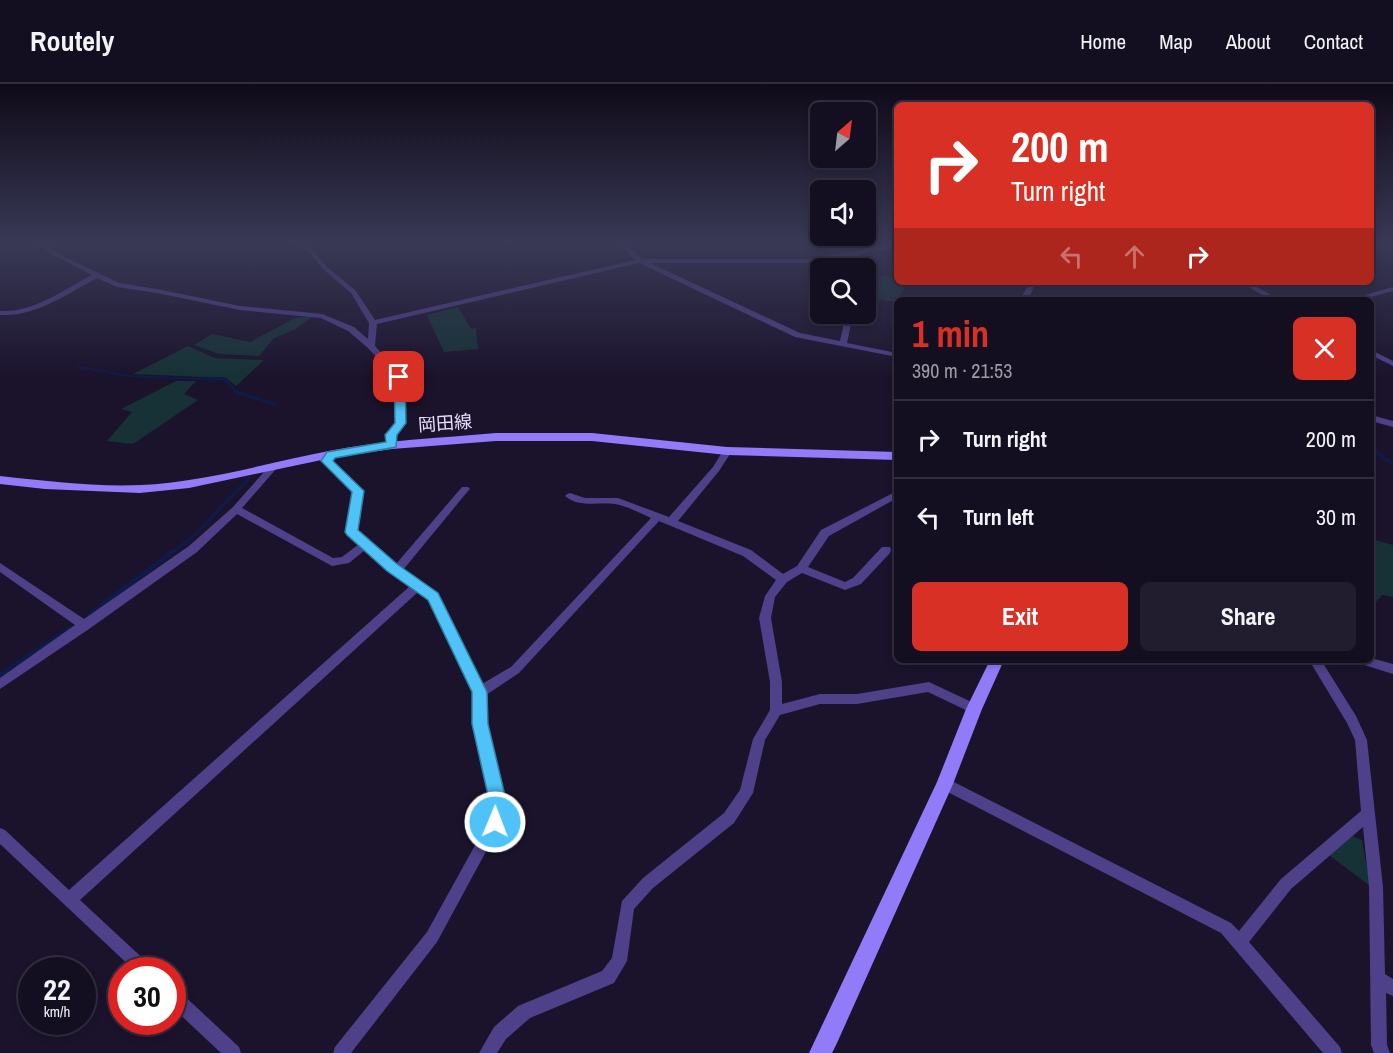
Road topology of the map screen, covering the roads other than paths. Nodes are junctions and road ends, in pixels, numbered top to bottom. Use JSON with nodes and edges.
{"nodes":[{"id":1,"x":74,"y":287,"type":"edge"},
{"id":2,"x":132,"y":287,"type":"edge"},
{"id":3,"x":348,"y":287,"type":"edge"},
{"id":4,"x":527,"y":287,"type":"edge"},
{"id":5,"x":696,"y":287,"type":"edge"},
{"id":6,"x":1253,"y":287,"type":"edge"},
{"id":7,"x":1393,"y":289,"type":"edge"},
{"id":8,"x":1270,"y":297,"type":"edge"},
{"id":9,"x":1362,"y":297,"type":"edge"},
{"id":10,"x":0,"y":313,"type":"edge"},
{"id":11,"x":10,"y":315,"type":"junction"},
{"id":12,"x":0,"y":318,"type":"edge"},
{"id":13,"x":373,"y":323,"type":"junction"},
{"id":14,"x":848,"y":324,"type":"edge"},
{"id":15,"x":843,"y":344,"type":"junction"},
{"id":16,"x":371,"y":346,"type":"junction"},
{"id":17,"x":894,"y":354,"type":"edge"},
{"id":18,"x":1374,"y":354,"type":"edge"},
{"id":19,"x":1393,"y":364,"type":"edge"},
{"id":20,"x":1374,"y":419,"type":"edge"},
{"id":21,"x":1393,"y":424,"type":"edge"},
{"id":22,"x":392,"y":445,"type":"junction"},
{"id":23,"x":727,"y":451,"type":"junction"},
{"id":24,"x":331,"y":454,"type":"junction"},
{"id":25,"x":894,"y":456,"type":"edge"},
{"id":26,"x":274,"y":466,"type":"junction"},
{"id":27,"x":0,"y":480,"type":"edge"},
{"id":28,"x":465,"y":489,"type":"dead end"},
{"id":29,"x":570,"y":496,"type":"dead end"},
{"id":30,"x":894,"y":496,"type":"edge"},
{"id":31,"x":236,"y":509,"type":"junction"},
{"id":32,"x":657,"y":517,"type":"junction"},
{"id":33,"x":671,"y":522,"type":"junction"},
{"id":34,"x":366,"y":544,"type":"junction"},
{"id":35,"x":886,"y":550,"type":"dead end"},
{"id":36,"x":0,"y":567,"type":"edge"},
{"id":37,"x":801,"y":568,"type":"junction"},
{"id":38,"x":396,"y":571,"type":"junction"},
{"id":39,"x":783,"y":579,"type":"junction"},
{"id":40,"x":417,"y":586,"type":"junction"},
{"id":41,"x":85,"y":626,"type":"junction"},
{"id":42,"x":996,"y":663,"type":"edge"},
{"id":43,"x":1317,"y":663,"type":"edge"},
{"id":44,"x":1372,"y":663,"type":"edge"},
{"id":45,"x":1393,"y":669,"type":"edge"},
{"id":46,"x":0,"y":684,"type":"edge"},
{"id":47,"x":480,"y":692,"type":"junction"},
{"id":48,"x":974,"y":709,"type":"junction"},
{"id":49,"x":776,"y":711,"type":"junction"},
{"id":50,"x":945,"y":784,"type":"junction"},
{"id":51,"x":1368,"y":814,"type":"junction"},
{"id":52,"x":0,"y":835,"type":"edge"},
{"id":53,"x":69,"y":900,"type":"junction"},
{"id":54,"x":1239,"y":942,"type":"junction"},
{"id":55,"x":131,"y":957,"type":"edge"},
{"id":56,"x":1378,"y":979,"type":"junction"},
{"id":57,"x":1393,"y":988,"type":"edge"},
{"id":58,"x":186,"y":1009,"type":"edge"},
{"id":59,"x":233,"y":1053,"type":"edge"},
{"id":60,"x":341,"y":1053,"type":"edge"},
{"id":61,"x":486,"y":1053,"type":"edge"},
{"id":62,"x":820,"y":1053,"type":"edge"},
{"id":63,"x":1334,"y":1053,"type":"edge"},
{"id":64,"x":1382,"y":1053,"type":"edge"}],
"edges":[{"from":1,"to":11,"type":"street"},
{"from":2,"to":16,"type":"street"},
{"from":3,"to":13,"type":"street"},
{"from":4,"to":13,"type":"street"},
{"from":5,"to":15,"type":"street"},
{"from":6,"to":8,"type":"street"},
{"from":7,"to":9,"type":"street"},
{"from":10,"to":11,"type":"street"},
{"from":11,"to":12,"type":"street"},
{"from":13,"to":16,"type":"street"},
{"from":14,"to":15,"type":"street"},
{"from":15,"to":17,"type":"street"},
{"from":16,"to":22,"type":"street"},
{"from":18,"to":19,"type":"street"},
{"from":20,"to":21,"type":"street"},
{"from":22,"to":23,"type":"street","name":"岡田線"},
{"from":22,"to":24,"type":"street","name":"岡田線"},
{"from":23,"to":25,"type":"street","name":"岡田線"},
{"from":23,"to":33,"type":"street"},
{"from":24,"to":26,"type":"street","name":"岡田線"},
{"from":24,"to":34,"type":"street"},
{"from":26,"to":27,"type":"street","name":"岡田線"},
{"from":26,"to":31,"type":"street"},
{"from":28,"to":38,"type":"street"},
{"from":29,"to":32,"type":"street"},
{"from":30,"to":37,"type":"street"},
{"from":31,"to":34,"type":"street"},
{"from":31,"to":41,"type":"street"},
{"from":32,"to":33,"type":"street"},
{"from":32,"to":47,"type":"street"},
{"from":33,"to":39,"type":"street"},
{"from":34,"to":38,"type":"street"},
{"from":35,"to":37,"type":"street"},
{"from":36,"to":41,"type":"street"},
{"from":37,"to":39,"type":"street"},
{"from":38,"to":40,"type":"street"},
{"from":39,"to":49,"type":"street"},
{"from":40,"to":47,"type":"street"},
{"from":40,"to":53,"type":"street"},
{"from":41,"to":46,"type":"street"},
{"from":42,"to":48,"type":"street"},
{"from":43,"to":51,"type":"street"},
{"from":44,"to":45,"type":"street"},
{"from":47,"to":60,"type":"street"},
{"from":48,"to":49,"type":"street"},
{"from":48,"to":50,"type":"street"},
{"from":49,"to":61,"type":"street"},
{"from":50,"to":54,"type":"street"},
{"from":50,"to":62,"type":"street"},
{"from":51,"to":54,"type":"street"},
{"from":51,"to":56,"type":"street"},
{"from":52,"to":53,"type":"street"},
{"from":53,"to":55,"type":"street"},
{"from":54,"to":63,"type":"street"},
{"from":56,"to":57,"type":"street"},
{"from":56,"to":64,"type":"street"},
{"from":58,"to":59,"type":"street"}]}
